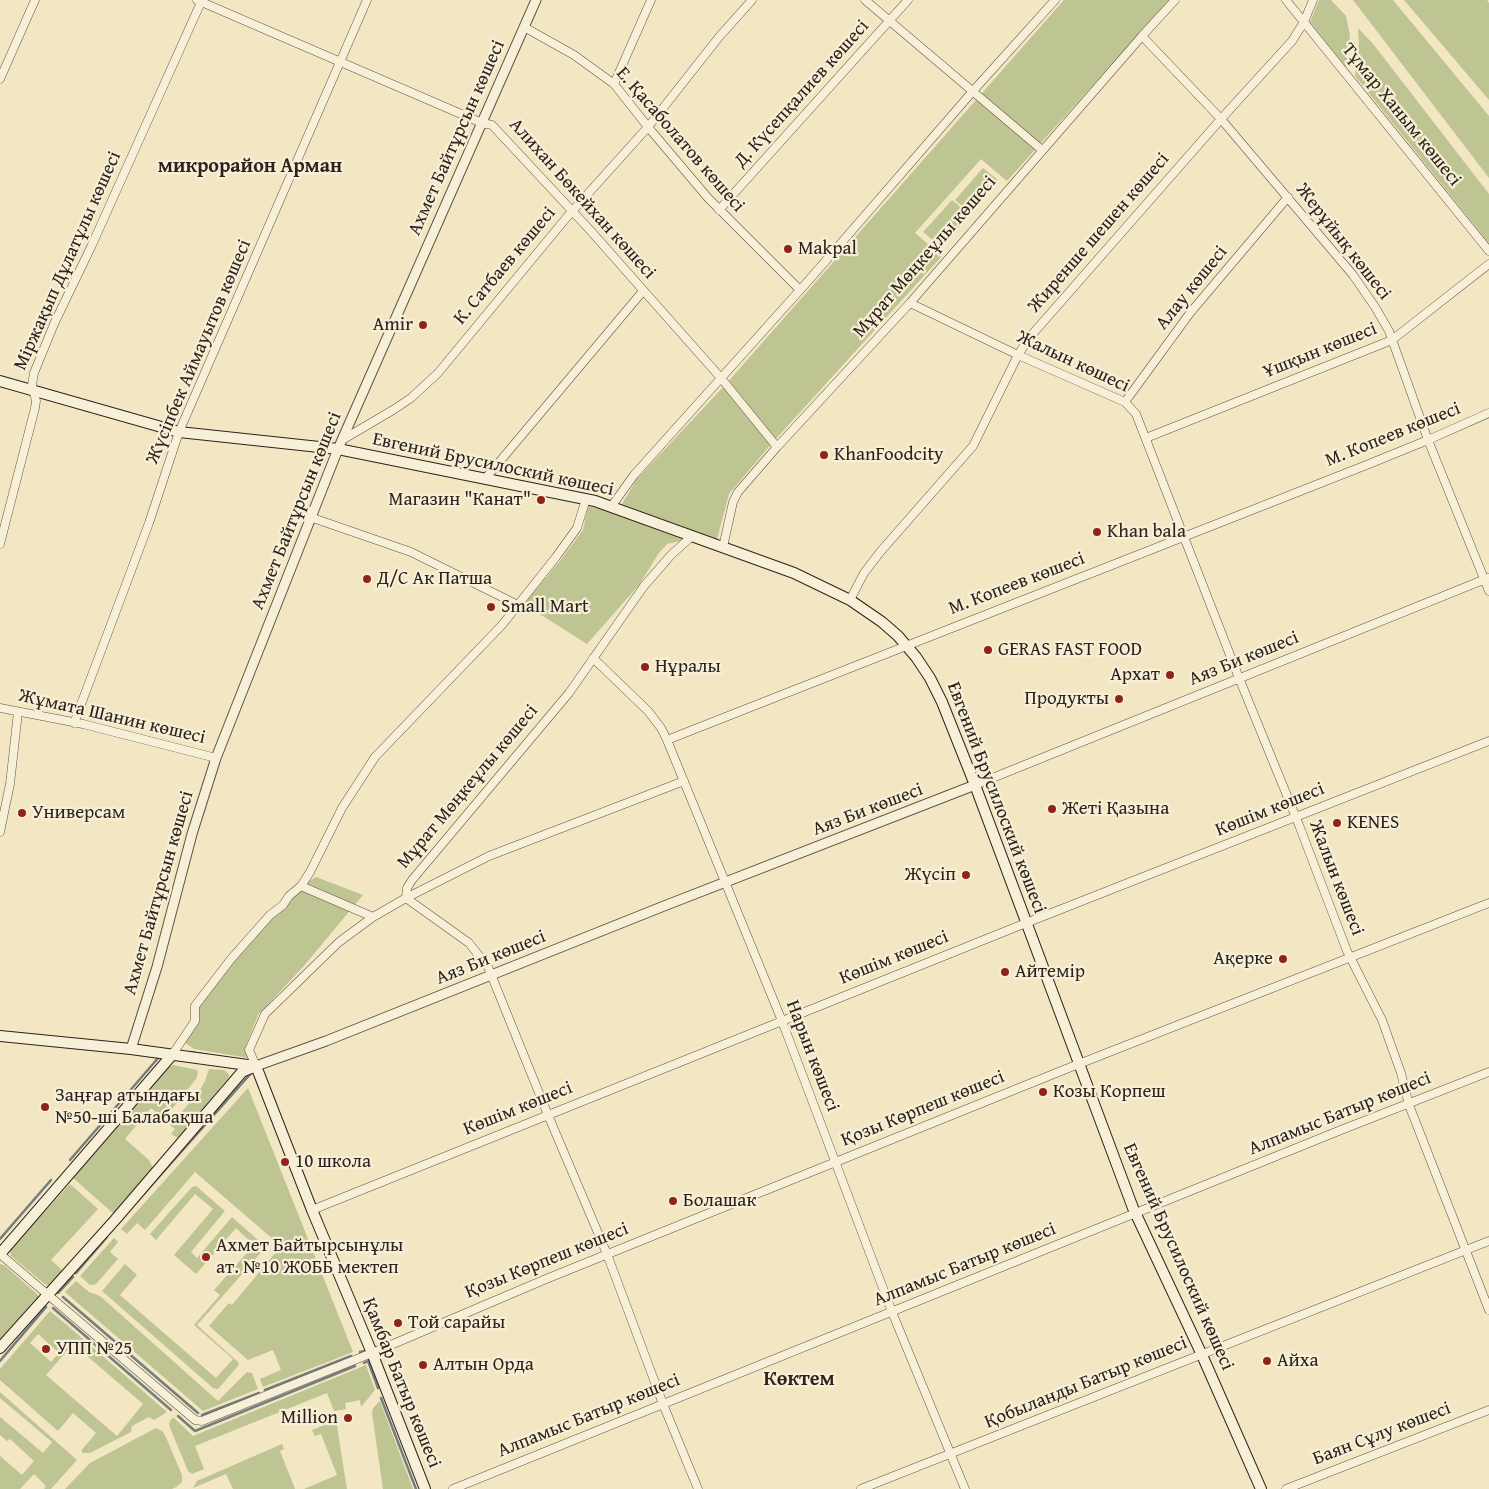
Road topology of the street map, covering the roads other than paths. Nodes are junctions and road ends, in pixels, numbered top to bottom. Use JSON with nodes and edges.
{"nodes":[{"id":1,"x":35,"y":0,"type":"edge"},
{"id":2,"x":367,"y":0,"type":"edge"},
{"id":3,"x":536,"y":0,"type":"edge"},
{"id":4,"x":651,"y":0,"type":"edge"},
{"id":5,"x":752,"y":0,"type":"edge"},
{"id":6,"x":865,"y":0,"type":"edge"},
{"id":7,"x":908,"y":0,"type":"edge"},
{"id":8,"x":1055,"y":0,"type":"edge"},
{"id":9,"x":1175,"y":0,"type":"edge"},
{"id":10,"x":1286,"y":0,"type":"edge"},
{"id":11,"x":1313,"y":0,"type":"edge"},
{"id":12,"x":200,"y":1,"type":"edge"},
{"id":13,"x":890,"y":21,"type":"junction"},
{"id":14,"x":1304,"y":22,"type":"junction"},
{"id":15,"x":524,"y":27,"type":"junction"},
{"id":16,"x":1142,"y":36,"type":"junction"},
{"id":17,"x":341,"y":61,"type":"junction"},
{"id":18,"x":0,"y":79,"type":"edge"},
{"id":19,"x":614,"y":84,"type":"junction"},
{"id":20,"x":973,"y":91,"type":"junction"},
{"id":21,"x":1221,"y":119,"type":"junction"},
{"id":22,"x":482,"y":123,"type":"junction"},
{"id":23,"x":648,"y":127,"type":"junction"},
{"id":24,"x":1042,"y":150,"type":"junction"},
{"id":25,"x":1288,"y":197,"type":"junction"},
{"id":26,"x":719,"y":210,"type":"junction"},
{"id":27,"x":573,"y":211,"type":"junction"},
{"id":28,"x":1489,"y":251,"type":"edge"},
{"id":29,"x":1489,"y":264,"type":"edge"},
{"id":30,"x":800,"y":290,"type":"junction"},
{"id":31,"x":643,"y":291,"type":"junction"},
{"id":32,"x":910,"y":303,"type":"junction"},
{"id":33,"x":1392,"y":340,"type":"junction"},
{"id":34,"x":1018,"y":355,"type":"junction"},
{"id":35,"x":721,"y":378,"type":"junction"},
{"id":36,"x":0,"y":381,"type":"edge"},
{"id":37,"x":32,"y":389,"type":"junction"},
{"id":38,"x":1125,"y":402,"type":"junction"},
{"id":39,"x":1489,"y":413,"type":"edge"},
{"id":40,"x":179,"y":432,"type":"junction"},
{"id":41,"x":1146,"y":438,"type":"junction"},
{"id":42,"x":1428,"y":440,"type":"junction"},
{"id":43,"x":340,"y":445,"type":"junction"},
{"id":44,"x":777,"y":447,"type":"junction"},
{"id":45,"x":485,"y":479,"type":"junction"},
{"id":46,"x":586,"y":499,"type":"junction"},
{"id":47,"x":612,"y":507,"type":"junction"},
{"id":48,"x":310,"y":517,"type":"junction"},
{"id":49,"x":692,"y":536,"type":"junction"},
{"id":50,"x":1185,"y":537,"type":"junction"},
{"id":51,"x":0,"y":544,"type":"edge"},
{"id":52,"x":723,"y":547,"type":"junction"},
{"id":53,"x":1487,"y":578,"type":"edge"},
{"id":54,"x":1489,"y":591,"type":"edge"},
{"id":55,"x":850,"y":600,"type":"junction"},
{"id":56,"x":518,"y":605,"type":"junction"},
{"id":57,"x":906,"y":645,"type":"junction"},
{"id":58,"x":593,"y":658,"type":"junction"},
{"id":59,"x":1239,"y":678,"type":"junction"},
{"id":60,"x":0,"y":708,"type":"edge"},
{"id":61,"x":18,"y":712,"type":"junction"},
{"id":62,"x":74,"y":723,"type":"junction"},
{"id":63,"x":668,"y":740,"type":"junction"},
{"id":64,"x":1489,"y":741,"type":"edge"},
{"id":65,"x":216,"y":758,"type":"junction"},
{"id":66,"x":684,"y":781,"type":"junction"},
{"id":67,"x":976,"y":785,"type":"junction"},
{"id":68,"x":1295,"y":816,"type":"junction"},
{"id":69,"x":0,"y":832,"type":"edge"},
{"id":70,"x":725,"y":882,"type":"junction"},
{"id":71,"x":301,"y":886,"type":"junction"},
{"id":72,"x":406,"y":898,"type":"junction"},
{"id":73,"x":1489,"y":903,"type":"edge"},
{"id":74,"x":373,"y":916,"type":"junction"},
{"id":75,"x":1026,"y":922,"type":"junction"},
{"id":76,"x":1350,"y":958,"type":"junction"},
{"id":77,"x":492,"y":975,"type":"junction"},
{"id":78,"x":782,"y":1021,"type":"junction"},
{"id":79,"x":0,"y":1036,"type":"edge"},
{"id":80,"x":131,"y":1049,"type":"junction"},
{"id":81,"x":172,"y":1055,"type":"junction"},
{"id":82,"x":234,"y":1063,"type":"junction"},
{"id":83,"x":1080,"y":1064,"type":"junction"},
{"id":84,"x":256,"y":1066,"type":"junction"},
{"id":85,"x":1489,"y":1072,"type":"edge"},
{"id":86,"x":236,"y":1080,"type":"junction"},
{"id":87,"x":1409,"y":1105,"type":"junction"},
{"id":88,"x":548,"y":1115,"type":"junction"},
{"id":89,"x":836,"y":1162,"type":"junction"},
{"id":90,"x":312,"y":1210,"type":"junction"},
{"id":91,"x":1136,"y":1214,"type":"junction"},
{"id":92,"x":1489,"y":1241,"type":"edge"},
{"id":93,"x":1466,"y":1250,"type":"junction"},
{"id":94,"x":0,"y":1254,"type":"edge"},
{"id":95,"x":608,"y":1254,"type":"junction"},
{"id":96,"x":47,"y":1294,"type":"junction"},
{"id":97,"x":1489,"y":1310,"type":"edge"},
{"id":98,"x":892,"y":1312,"type":"junction"},
{"id":99,"x":0,"y":1348,"type":"edge"},
{"id":100,"x":372,"y":1353,"type":"junction"},
{"id":101,"x":1202,"y":1355,"type":"junction"},
{"id":102,"x":663,"y":1404,"type":"junction"},
{"id":103,"x":1489,"y":1410,"type":"edge"},
{"id":104,"x":951,"y":1454,"type":"junction"},
{"id":105,"x":425,"y":1489,"type":"edge"},
{"id":106,"x":453,"y":1489,"type":"edge"},
{"id":107,"x":698,"y":1489,"type":"edge"},
{"id":108,"x":861,"y":1489,"type":"edge"},
{"id":109,"x":965,"y":1489,"type":"edge"},
{"id":110,"x":1261,"y":1489,"type":"edge"},
{"id":111,"x":1286,"y":1489,"type":"edge"}],
"edges":[{"from":1,"to":18,"type":"street"},
{"from":2,"to":17,"type":"street","name":"Жүсіпбек Аймауытов көшесі"},
{"from":3,"to":15,"type":"street","name":"Ахмет Байтұрсын көшесі"},
{"from":4,"to":19,"type":"street"},
{"from":5,"to":23,"type":"street","name":"К. Сатбаев көшесі"},
{"from":6,"to":13,"type":"street"},
{"from":7,"to":13,"type":"street","name":"Д. Күсепқалиев көшесі"},
{"from":8,"to":20,"type":"street"},
{"from":9,"to":16,"type":"street","name":"Мұрат Мөңкеұлы көшесі"},
{"from":10,"to":14,"type":"street","name":"Тұмар Ханым көшесі"},
{"from":11,"to":14,"type":"street","name":"Жиренше шешен көшесі"},
{"from":12,"to":17,"type":"street","name":"Алихан Бөкейхан көшесі"},
{"from":12,"to":37,"type":"street","name":"Міржақып Дұлатұлы көшесі"},
{"from":13,"to":20,"type":"street"},
{"from":13,"to":26,"type":"street","name":"Д. Күсепқалиев көшесі"},
{"from":14,"to":21,"type":"street","name":"Жиренше шешен көшесі"},
{"from":14,"to":28,"type":"street","name":"Тұмар Ханым көшесі"},
{"from":15,"to":19,"type":"street","name":"Е. Қасаболатов көшесі"},
{"from":15,"to":22,"type":"street","name":"Ахмет Байтұрсын көшесі"},
{"from":16,"to":21,"type":"street","name":"Жерұйық көшесі"},
{"from":16,"to":24,"type":"street","name":"Мұрат Мөңкеұлы көшесі"},
{"from":17,"to":22,"type":"street","name":"Алихан Бөкейхан көшесі"},
{"from":17,"to":40,"type":"street","name":"Жүсіпбек Аймауытов көшесі"},
{"from":19,"to":23,"type":"street","name":"Е. Қасаболатов көшесі"},
{"from":20,"to":24,"type":"street"},
{"from":20,"to":30,"type":"street"},
{"from":21,"to":25,"type":"street","name":"Жерұйық көшесі"},
{"from":21,"to":34,"type":"street","name":"Жиренше шешен көшесі"},
{"from":22,"to":27,"type":"street","name":"Алихан Бөкейхан көшесі"},
{"from":22,"to":43,"type":"street","name":"Ахмет Байтұрсын көшесі"},
{"from":23,"to":26,"type":"street","name":"Е. Қасаболатов көшесі"},
{"from":23,"to":27,"type":"street","name":"К. Сатбаев көшесі"},
{"from":24,"to":32,"type":"street","name":"Мұрат Мөңкеұлы көшесі"},
{"from":25,"to":33,"type":"street","name":"Жерұйық көшесі"},
{"from":25,"to":38,"type":"street","name":"Алау көшесі"},
{"from":26,"to":30,"type":"street","name":"Е. Қасаболатов көшесі"},
{"from":27,"to":31,"type":"street","name":"Алихан Бөкейхан көшесі"},
{"from":27,"to":43,"type":"street","name":"К. Сатбаев көшесі"},
{"from":29,"to":33,"type":"street","name":"Ұшқын көшесі"},
{"from":30,"to":35,"type":"street"},
{"from":31,"to":35,"type":"street","name":"Алихан Бөкейхан көшесі"},
{"from":31,"to":45,"type":"street"},
{"from":32,"to":34,"type":"street","name":"Жалын көшесі"},
{"from":32,"to":44,"type":"street","name":"Мұрат Мөңкеұлы көшесі"},
{"from":33,"to":41,"type":"street","name":"Ұшқын көшесі"},
{"from":33,"to":42,"type":"street","name":"Жерұйық көшесі"},
{"from":34,"to":38,"type":"street","name":"Жалын көшесі"},
{"from":34,"to":55,"type":"street","name":"Жиренше шешен көшесі"},
{"from":35,"to":44,"type":"street","name":"Алихан Бөкейхан көшесі"},
{"from":35,"to":47,"type":"street"},
{"from":36,"to":37,"type":"main road","name":"Евгений Брусилоский көшесі"},
{"from":37,"to":40,"type":"main road","name":"Евгений Брусилоский көшесі"},
{"from":37,"to":51,"type":"street","name":"Міржақып Дұлатұлы көшесі"},
{"from":38,"to":41,"type":"street","name":"Жалын көшесі"},
{"from":39,"to":42,"type":"street","name":"М. Копеев көшесі"},
{"from":40,"to":43,"type":"main road","name":"Евгений Брусилоский көшесі"},
{"from":40,"to":62,"type":"street","name":"Жүсіпбек Аймауытов көшесі"},
{"from":41,"to":50,"type":"street","name":"Жалын көшесі"},
{"from":42,"to":50,"type":"street","name":"М. Копеев көшесі"},
{"from":42,"to":53,"type":"street","name":"Жерұйық көшесі"},
{"from":43,"to":45,"type":"main road","name":"Евгений Брусилоский көшесі"},
{"from":43,"to":48,"type":"street","name":"Ахмет Байтұрсын көшесі"},
{"from":44,"to":52,"type":"street","name":"Мұрат Мөңкеұлы көшесі"},
{"from":45,"to":46,"type":"main road","name":"Евгений Брусилоский көшесі"},
{"from":46,"to":47,"type":"main road","name":"Евгений Брусилоский көшесі"},
{"from":46,"to":56,"type":"street"},
{"from":47,"to":49,"type":"main road","name":"Евгений Брусилоский көшесі"},
{"from":48,"to":56,"type":"street"},
{"from":48,"to":65,"type":"street","name":"Ахмет Байтұрсын көшесі"},
{"from":49,"to":52,"type":"main road","name":"Евгений Брусилоский көшесі"},
{"from":49,"to":58,"type":"street","name":"Мұрат Мөңкеұлы көшесі"},
{"from":50,"to":57,"type":"street","name":"М. Копеев көшесі"},
{"from":50,"to":59,"type":"street","name":"Жалын көшесі"},
{"from":52,"to":55,"type":"main road","name":"Евгений Брусилоский көшесі"},
{"from":53,"to":54,"type":"street","name":"Жерұйық көшесі"},
{"from":53,"to":59,"type":"street","name":"Аяз Би көшесі"},
{"from":55,"to":57,"type":"main road","name":"Евгений Брусилоский көшесі"},
{"from":56,"to":71,"type":"street"},
{"from":57,"to":63,"type":"street","name":"М. Копеев көшесі"},
{"from":57,"to":67,"type":"main road","name":"Евгений Брусилоский көшесі"},
{"from":58,"to":63,"type":"street","name":"Нарын көшесі"},
{"from":58,"to":72,"type":"street","name":"Мұрат Мөңкеұлы көшесі"},
{"from":59,"to":67,"type":"street","name":"Аяз Би көшесі"},
{"from":59,"to":68,"type":"street","name":"Жалын көшесі"},
{"from":60,"to":61,"type":"street","name":"Жұмата Шанин көшесі"},
{"from":61,"to":62,"type":"street","name":"Жұмата Шанин көшесі"},
{"from":61,"to":69,"type":"street"},
{"from":62,"to":65,"type":"street","name":"Жұмата Шанин көшесі"},
{"from":63,"to":66,"type":"street","name":"Нарын көшесі"},
{"from":64,"to":68,"type":"street","name":"Көшім көшесі"},
{"from":65,"to":80,"type":"street","name":"Ахмет Байтұрсын көшесі"},
{"from":66,"to":70,"type":"street","name":"Нарын көшесі"},
{"from":66,"to":72,"type":"street"},
{"from":67,"to":70,"type":"street","name":"Аяз Би көшесі"},
{"from":67,"to":75,"type":"main road","name":"Евгений Брусилоский көшесі"},
{"from":68,"to":75,"type":"street","name":"Көшім көшесі"},
{"from":68,"to":76,"type":"street","name":"Жалын көшесі"},
{"from":70,"to":77,"type":"street","name":"Аяз Би көшесі"},
{"from":70,"to":78,"type":"street","name":"Нарын көшесі"},
{"from":71,"to":74,"type":"street"},
{"from":71,"to":81,"type":"street"},
{"from":72,"to":74,"type":"street","name":"Мұрат Мөңкеұлы көшесі"},
{"from":72,"to":77,"type":"street"},
{"from":73,"to":76,"type":"street","name":"Қозы Көрпеш көшесі"},
{"from":74,"to":84,"type":"street","name":"Мұрат Мөңкеұлы көшесі"},
{"from":75,"to":78,"type":"street","name":"Көшім көшесі"},
{"from":75,"to":83,"type":"main road","name":"Евгений Брусилоский көшесі"},
{"from":76,"to":83,"type":"street","name":"Қозы Көрпеш көшесі"},
{"from":76,"to":87,"type":"street","name":"Жалын көшесі"},
{"from":77,"to":84,"type":"street","name":"Аяз Би көшесі"},
{"from":77,"to":88,"type":"street"},
{"from":78,"to":88,"type":"street","name":"Көшім көшесі"},
{"from":78,"to":89,"type":"street","name":"Нарын көшесі"},
{"from":79,"to":80,"type":"main road"},
{"from":80,"to":81,"type":"main road"},
{"from":81,"to":82,"type":"main road"},
{"from":81,"to":94,"type":"main road"},
{"from":82,"to":84,"type":"main road"},
{"from":82,"to":86,"type":"main road"},
{"from":83,"to":89,"type":"street","name":"Қозы Көрпеш көшесі"},
{"from":83,"to":91,"type":"main road","name":"Евгений Брусилоский көшесі"},
{"from":84,"to":86,"type":"main road"},
{"from":84,"to":90,"type":"main road","name":"Қамбар Батыр көшесі"},
{"from":85,"to":87,"type":"street","name":"Алпамыс Батыр көшесі"},
{"from":86,"to":96,"type":"main road"},
{"from":87,"to":91,"type":"street","name":"Алпамыс Батыр көшесі"},
{"from":87,"to":93,"type":"street","name":"Жалын көшесі"},
{"from":88,"to":90,"type":"street","name":"Көшім көшесі"},
{"from":88,"to":95,"type":"street"},
{"from":89,"to":95,"type":"street","name":"Қозы Көрпеш көшесі"},
{"from":89,"to":98,"type":"street","name":"Нарын көшесі"},
{"from":90,"to":100,"type":"main road","name":"Қамбар Батыр көшесі"},
{"from":91,"to":98,"type":"street","name":"Алпамыс Батыр көшесі"},
{"from":91,"to":101,"type":"main road","name":"Евгений Брусилоский көшесі"},
{"from":92,"to":93,"type":"street","name":"Қобыланды Батыр көшесі"},
{"from":93,"to":97,"type":"street","name":"Жалын көшесі"},
{"from":93,"to":101,"type":"street","name":"Қобыланды Батыр көшесі"},
{"from":94,"to":96,"type":"street"},
{"from":95,"to":100,"type":"street","name":"Қозы Көрпеш көшесі"},
{"from":95,"to":102,"type":"street"},
{"from":96,"to":99,"type":"main road"},
{"from":96,"to":100,"type":"street","name":"Қозы Көрпеш көшесі"},
{"from":98,"to":102,"type":"street","name":"Алпамыс Батыр көшесі"},
{"from":98,"to":104,"type":"street","name":"Нарын көшесі"},
{"from":100,"to":105,"type":"main road","name":"Қамбар Батыр көшесі"},
{"from":101,"to":104,"type":"street","name":"Қобыланды Батыр көшесі"},
{"from":101,"to":110,"type":"main road","name":"Евгений Брусилоский көшесі"},
{"from":102,"to":106,"type":"street","name":"Алпамыс Батыр көшесі"},
{"from":102,"to":107,"type":"street"},
{"from":103,"to":111,"type":"street","name":"Баян Сұлу көшесі"},
{"from":104,"to":108,"type":"street","name":"Қобыланды Батыр көшесі"},
{"from":104,"to":109,"type":"street","name":"Нарын көшесі"}]}
